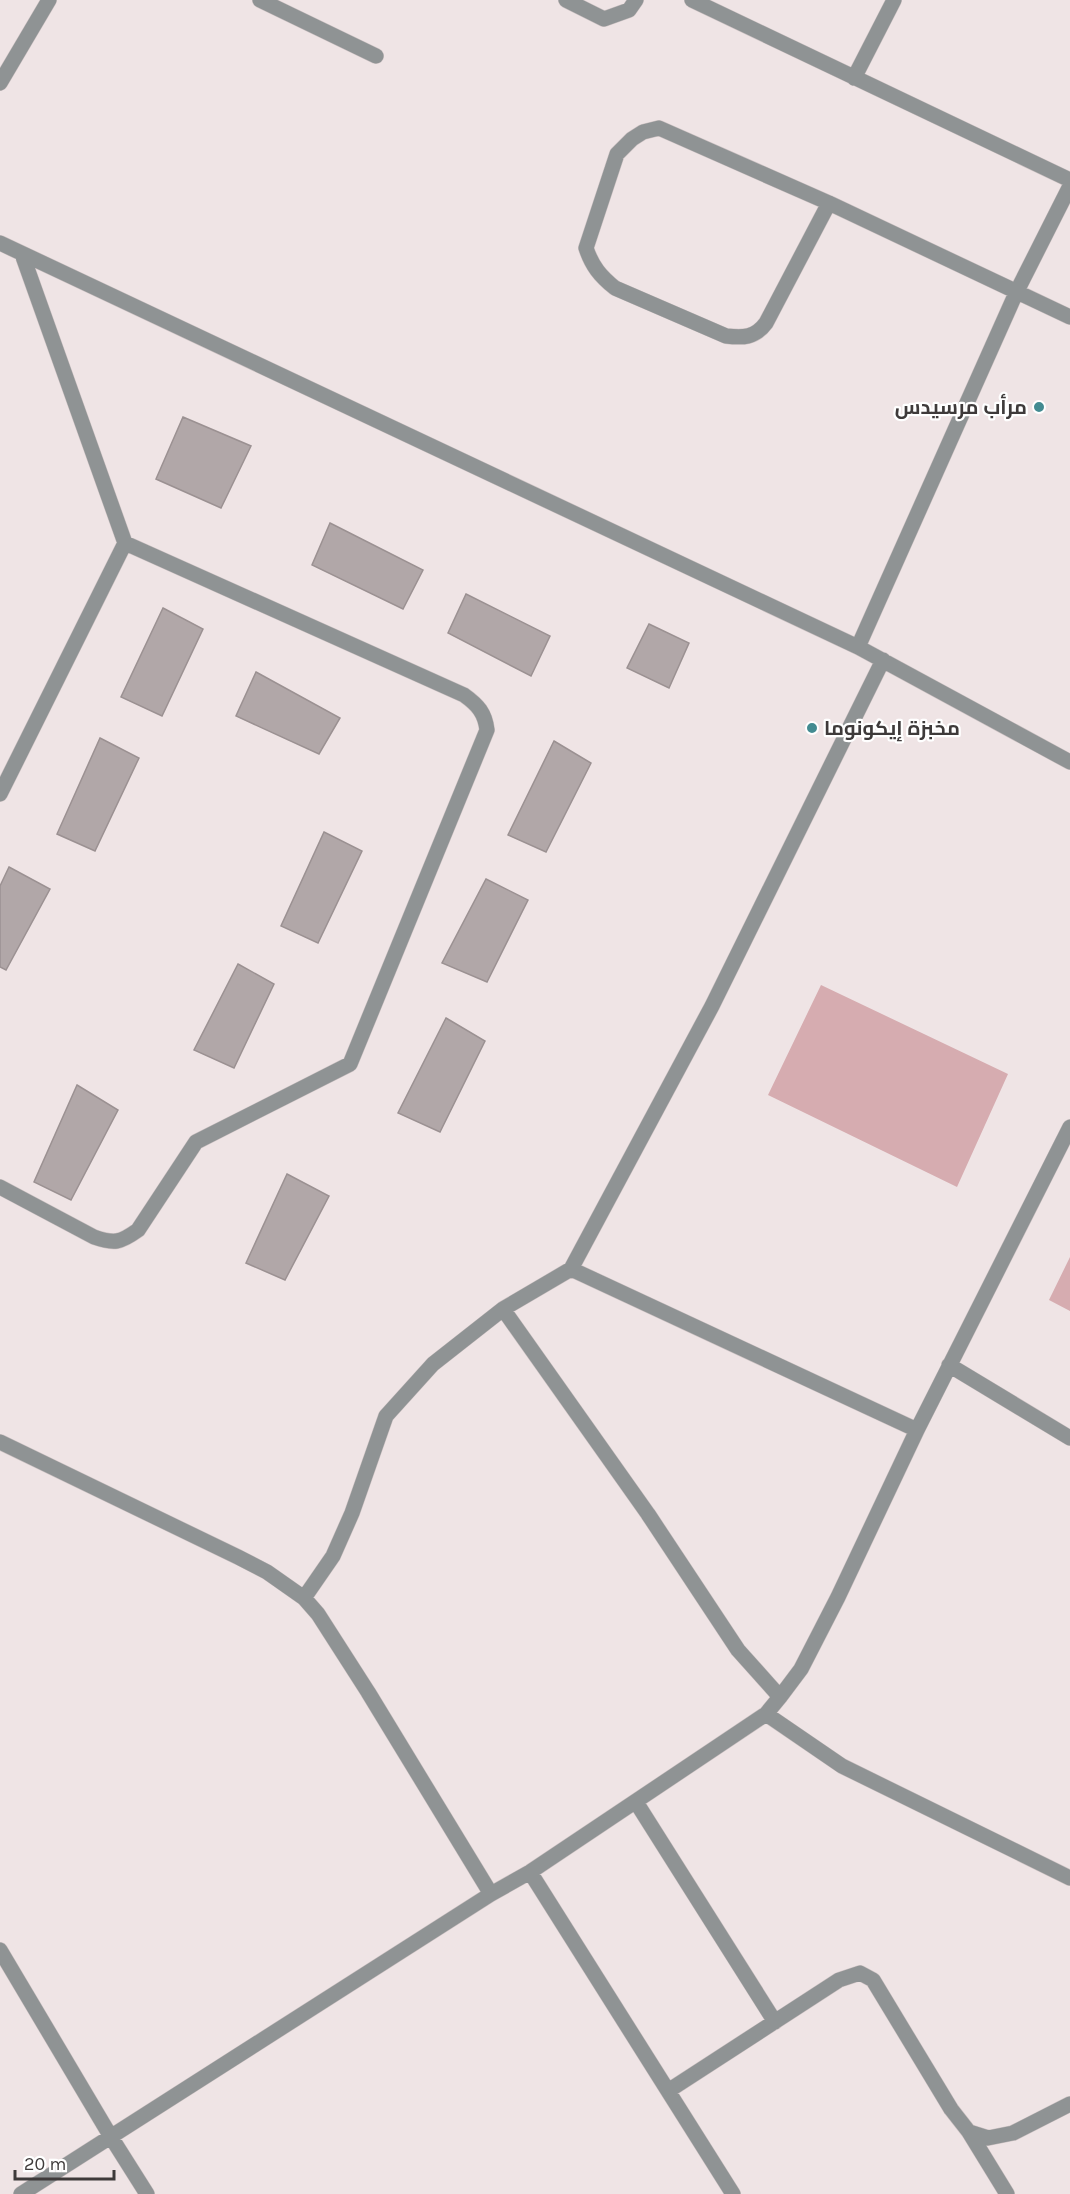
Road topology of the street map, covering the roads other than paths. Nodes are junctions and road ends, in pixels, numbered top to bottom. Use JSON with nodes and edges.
{"nodes":[{"id":1,"x":50,"y":0,"type":"edge"},
{"id":2,"x":260,"y":0,"type":"edge"},
{"id":3,"x":566,"y":0,"type":"edge"},
{"id":4,"x":636,"y":0,"type":"edge"},
{"id":5,"x":692,"y":0,"type":"edge"},
{"id":6,"x":894,"y":0,"type":"edge"},
{"id":7,"x":375,"y":56,"type":"dead end"},
{"id":8,"x":1,"y":78,"type":"edge"},
{"id":9,"x":854,"y":78,"type":"junction"},
{"id":10,"x":1070,"y":180,"type":"edge"},
{"id":11,"x":1070,"y":186,"type":"edge"},
{"id":12,"x":829,"y":203,"type":"junction"},
{"id":13,"x":0,"y":243,"type":"edge"},
{"id":14,"x":22,"y":254,"type":"junction"},
{"id":15,"x":1016,"y":292,"type":"junction"},
{"id":16,"x":1070,"y":317,"type":"edge"},
{"id":17,"x":124,"y":543,"type":"junction"},
{"id":18,"x":858,"y":647,"type":"junction"},
{"id":19,"x":883,"y":660,"type":"junction"},
{"id":20,"x":1070,"y":762,"type":"edge"},
{"id":21,"x":0,"y":794,"type":"edge"},
{"id":22,"x":1070,"y":1127,"type":"edge"},
{"id":23,"x":0,"y":1187,"type":"edge"},
{"id":24,"x":571,"y":1269,"type":"junction"},
{"id":25,"x":503,"y":1309,"type":"junction"},
{"id":26,"x":949,"y":1365,"type":"junction"},
{"id":27,"x":917,"y":1430,"type":"junction"},
{"id":28,"x":1070,"y":1438,"type":"edge"},
{"id":29,"x":0,"y":1442,"type":"edge"},
{"id":30,"x":304,"y":1598,"type":"junction"},
{"id":31,"x":780,"y":1697,"type":"junction"},
{"id":32,"x":766,"y":1714,"type":"junction"},
{"id":33,"x":636,"y":1802,"type":"junction"},
{"id":34,"x":530,"y":1872,"type":"junction"},
{"id":35,"x":1070,"y":1878,"type":"edge"},
{"id":36,"x":491,"y":1894,"type":"junction"},
{"id":37,"x":0,"y":1950,"type":"edge"},
{"id":38,"x":775,"y":2022,"type":"junction"},
{"id":39,"x":668,"y":2091,"type":"junction"},
{"id":40,"x":1070,"y":2104,"type":"edge"},
{"id":41,"x":969,"y":2132,"type":"junction"},
{"id":42,"x":111,"y":2138,"type":"junction"},
{"id":43,"x":21,"y":2194,"type":"edge"},
{"id":44,"x":147,"y":2194,"type":"edge"},
{"id":45,"x":733,"y":2194,"type":"edge"},
{"id":46,"x":1007,"y":2194,"type":"edge"}],
"edges":[{"from":1,"to":8,"type":"street"},
{"from":2,"to":7,"type":"street"},
{"from":3,"to":4,"type":"street"},
{"from":5,"to":9,"type":"street"},
{"from":6,"to":9,"type":"street"},
{"from":9,"to":10,"type":"street"},
{"from":11,"to":15,"type":"street"},
{"from":12,"to":12,"type":"street"},
{"from":12,"to":15,"type":"street"},
{"from":13,"to":14,"type":"street"},
{"from":14,"to":17,"type":"street"},
{"from":14,"to":18,"type":"street"},
{"from":15,"to":16,"type":"street"},
{"from":15,"to":18,"type":"street"},
{"from":17,"to":21,"type":"street"},
{"from":17,"to":23,"type":"street"},
{"from":18,"to":19,"type":"street"},
{"from":19,"to":20,"type":"street"},
{"from":19,"to":24,"type":"street"},
{"from":22,"to":26,"type":"street"},
{"from":24,"to":25,"type":"street"},
{"from":24,"to":27,"type":"street"},
{"from":25,"to":30,"type":"street"},
{"from":25,"to":31,"type":"street"},
{"from":26,"to":27,"type":"street"},
{"from":26,"to":28,"type":"street"},
{"from":27,"to":31,"type":"street"},
{"from":29,"to":30,"type":"street"},
{"from":30,"to":36,"type":"street"},
{"from":31,"to":32,"type":"street"},
{"from":32,"to":33,"type":"street"},
{"from":32,"to":35,"type":"street"},
{"from":33,"to":34,"type":"street"},
{"from":33,"to":38,"type":"street"},
{"from":34,"to":36,"type":"street"},
{"from":34,"to":39,"type":"street"},
{"from":36,"to":42,"type":"street"},
{"from":37,"to":42,"type":"street"},
{"from":38,"to":39,"type":"street"},
{"from":38,"to":41,"type":"street"},
{"from":39,"to":45,"type":"street"},
{"from":40,"to":41,"type":"street"},
{"from":41,"to":46,"type":"street"},
{"from":42,"to":43,"type":"street"},
{"from":42,"to":44,"type":"street"}]}
